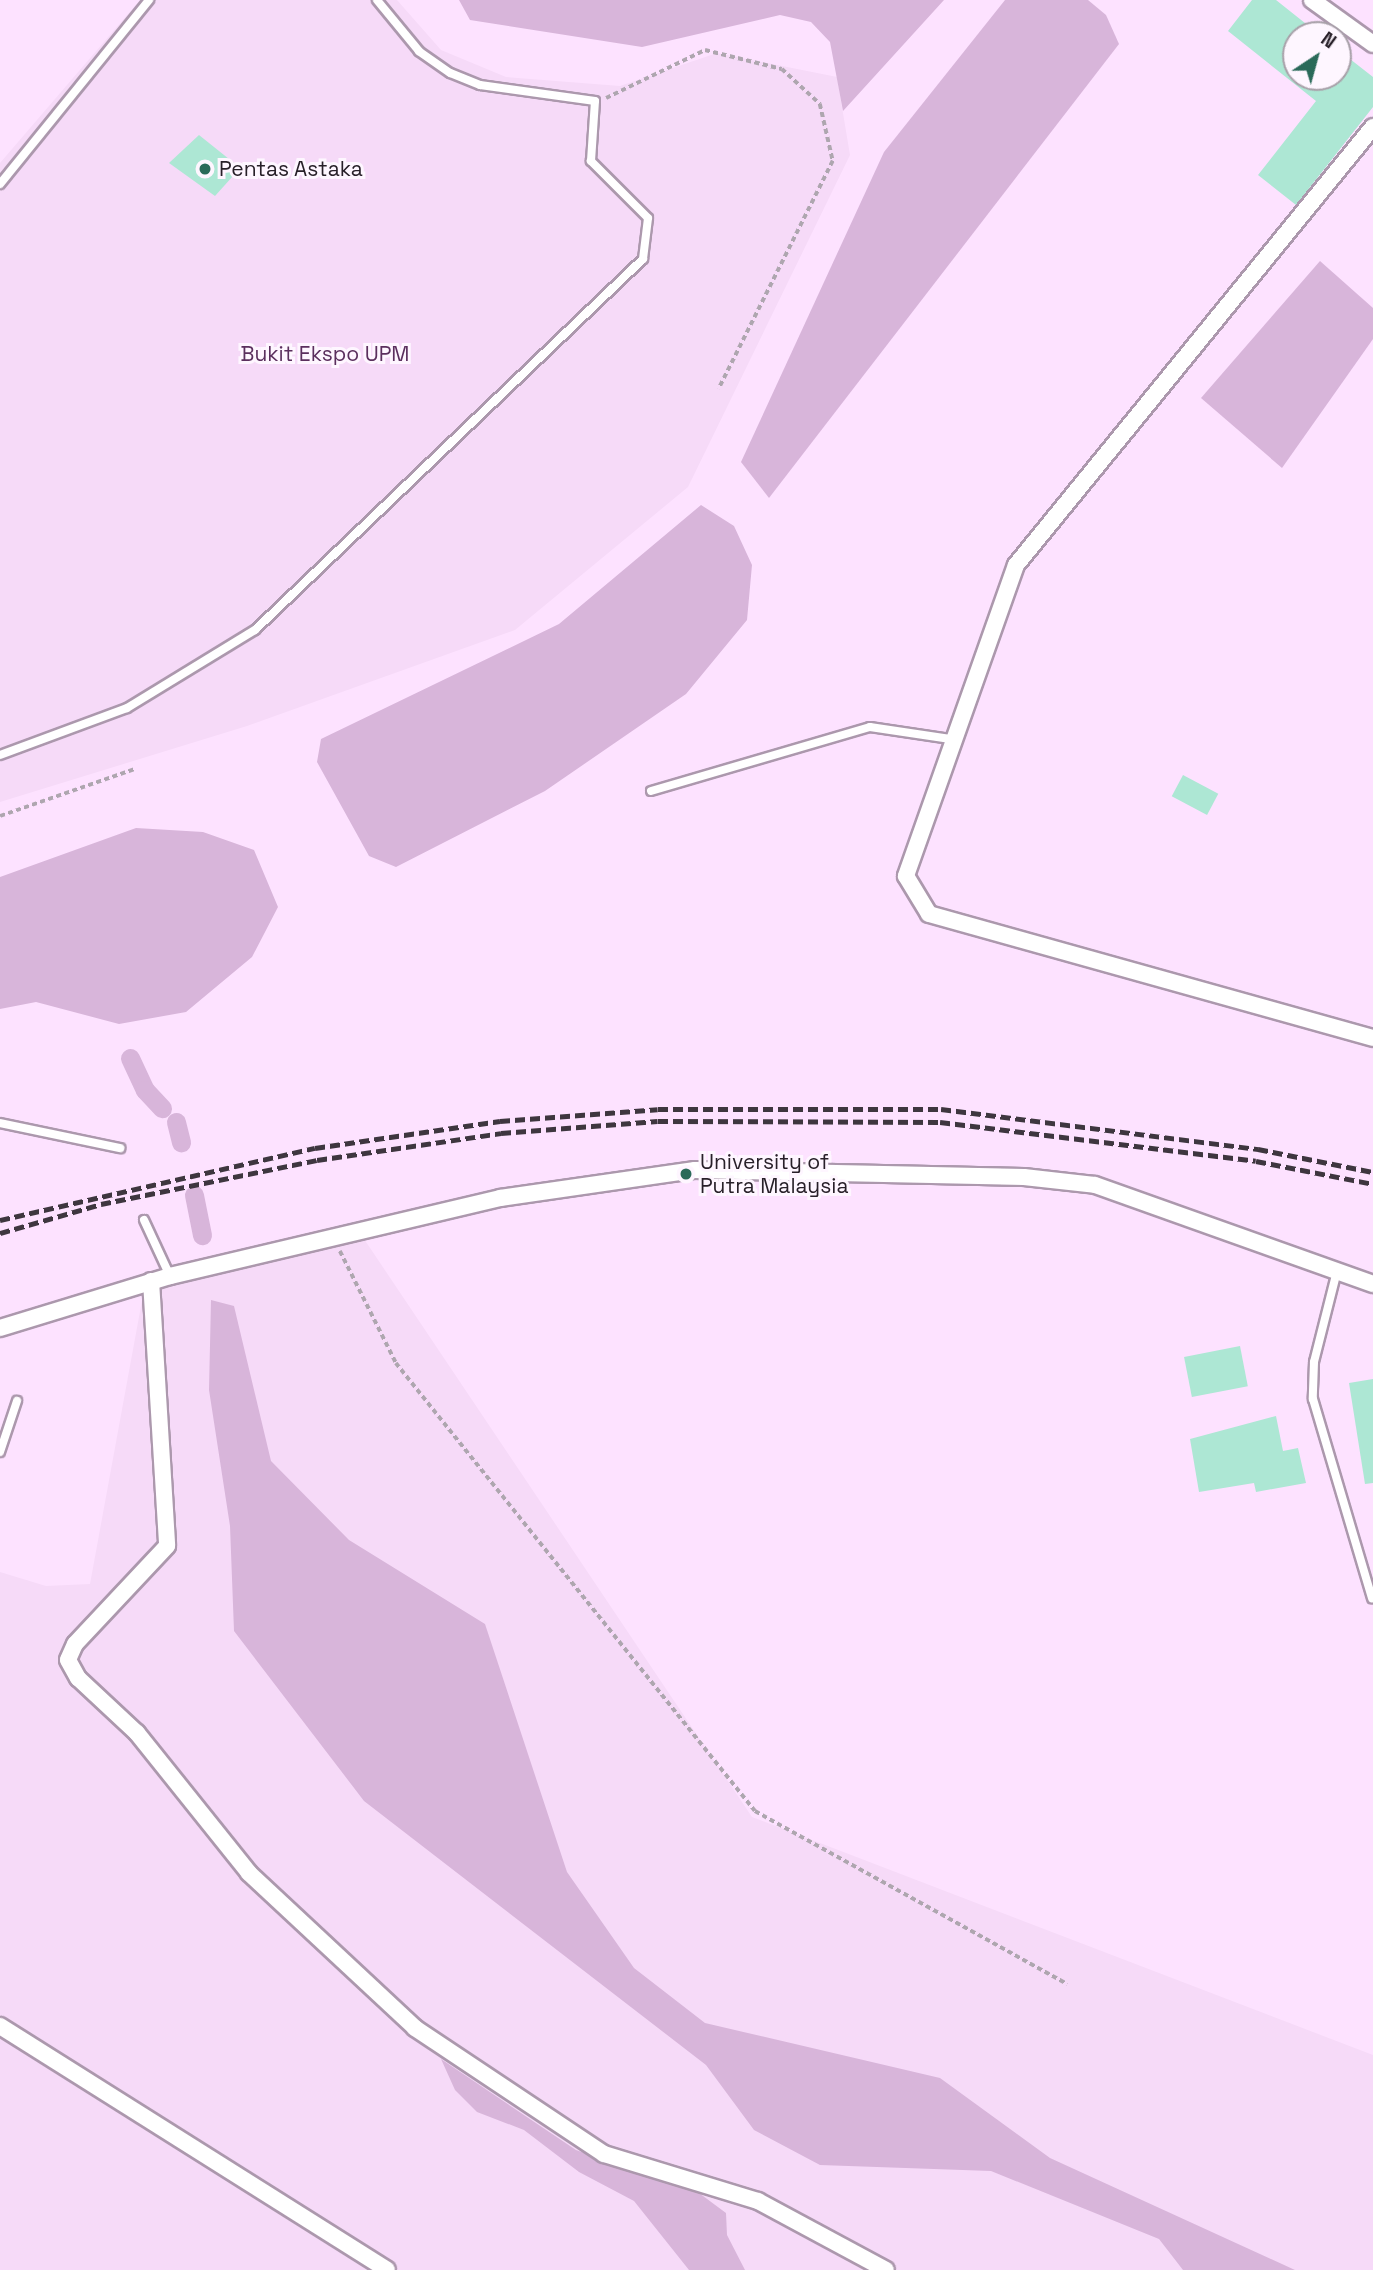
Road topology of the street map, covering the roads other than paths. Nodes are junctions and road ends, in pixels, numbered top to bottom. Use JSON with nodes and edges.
{"nodes":[{"id":1,"x":149,"y":0,"type":"edge"},
{"id":2,"x":377,"y":0,"type":"edge"},
{"id":3,"x":1312,"y":0,"type":"edge"},
{"id":4,"x":1373,"y":44,"type":"edge"},
{"id":5,"x":1373,"y":127,"type":"edge"},
{"id":6,"x":0,"y":184,"type":"edge"},
{"id":7,"x":957,"y":740,"type":"junction"},
{"id":8,"x":0,"y":755,"type":"edge"},
{"id":9,"x":651,"y":790,"type":"dead end"},
{"id":10,"x":1373,"y":1038,"type":"edge"},
{"id":11,"x":0,"y":1123,"type":"edge"},
{"id":12,"x":120,"y":1148,"type":"dead end"},
{"id":13,"x":144,"y":1220,"type":"dead end"},
{"id":14,"x":1337,"y":1271,"type":"junction"},
{"id":15,"x":170,"y":1276,"type":"junction"},
{"id":16,"x":151,"y":1281,"type":"junction"},
{"id":17,"x":1373,"y":1283,"type":"edge"},
{"id":18,"x":0,"y":1328,"type":"edge"},
{"id":19,"x":16,"y":1401,"type":"dead end"},
{"id":20,"x":0,"y":1452,"type":"edge"},
{"id":21,"x":1372,"y":1598,"type":"edge"},
{"id":22,"x":0,"y":2025,"type":"edge"},
{"id":23,"x":387,"y":2270,"type":"edge"},
{"id":24,"x":886,"y":2270,"type":"edge"}],
"edges":[{"from":1,"to":6,"type":"lane"},
{"from":2,"to":8,"type":"lane"},
{"from":3,"to":4,"type":"street"},
{"from":5,"to":7,"type":"street"},
{"from":7,"to":9,"type":"lane"},
{"from":7,"to":10,"type":"street"},
{"from":11,"to":12,"type":"lane"},
{"from":13,"to":15,"type":"lane"},
{"from":14,"to":15,"type":"street"},
{"from":14,"to":17,"type":"street"},
{"from":14,"to":21,"type":"lane"},
{"from":15,"to":16,"type":"street"},
{"from":16,"to":18,"type":"street"},
{"from":16,"to":24,"type":"street"},
{"from":19,"to":20,"type":"lane"},
{"from":22,"to":23,"type":"street"}]}
